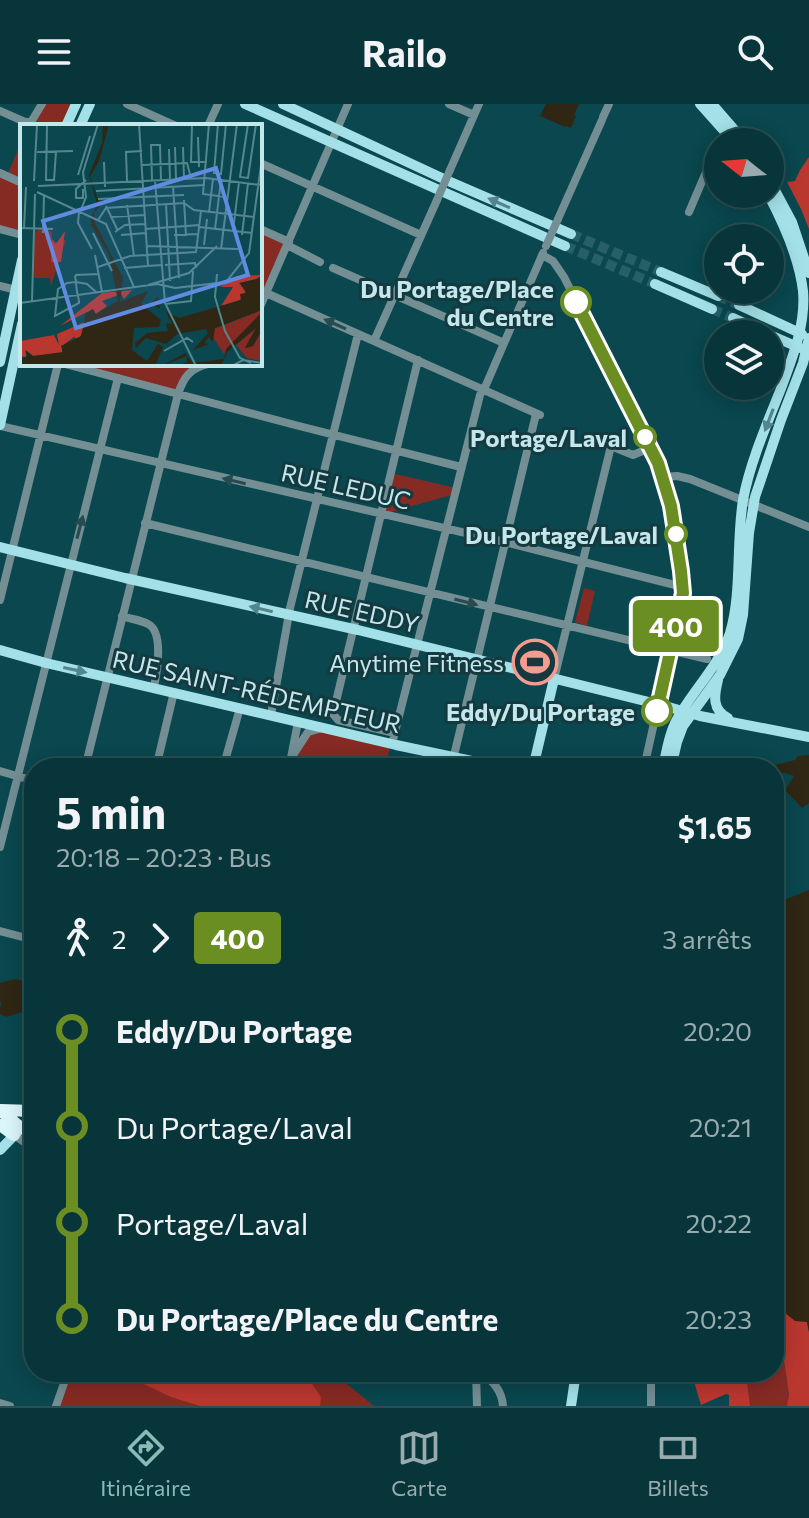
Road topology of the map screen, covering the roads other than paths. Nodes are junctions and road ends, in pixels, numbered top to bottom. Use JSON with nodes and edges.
{"nodes":[{"id":1,"x":42,"y":104,"type":"edge"},
{"id":2,"x":76,"y":104,"type":"edge"},
{"id":3,"x":90,"y":104,"type":"edge"},
{"id":4,"x":127,"y":104,"type":"edge"},
{"id":5,"x":218,"y":104,"type":"edge"},
{"id":6,"x":245,"y":104,"type":"edge"},
{"id":7,"x":283,"y":104,"type":"edge"},
{"id":8,"x":348,"y":104,"type":"edge"},
{"id":9,"x":449,"y":104,"type":"edge"},
{"id":10,"x":479,"y":104,"type":"edge"},
{"id":11,"x":609,"y":104,"type":"edge"},
{"id":12,"x":700,"y":104,"type":"edge"},
{"id":13,"x":712,"y":104,"type":"edge"},
{"id":14,"x":0,"y":111,"type":"edge"},
{"id":15,"x":474,"y":115,"type":"junction"},
{"id":16,"x":67,"y":124,"type":"edge"},
{"id":17,"x":81,"y":124,"type":"edge"},
{"id":18,"x":172,"y":124,"type":"edge"},
{"id":19,"x":209,"y":124,"type":"edge"},
{"id":20,"x":338,"y":128,"type":"junction"},
{"id":21,"x":719,"y":128,"type":"edge"},
{"id":22,"x":723,"y":128,"type":"edge"},
{"id":23,"x":332,"y":143,"type":"junction"},
{"id":24,"x":262,"y":164,"type":"edge"},
{"id":25,"x":0,"y":173,"type":"edge"},
{"id":26,"x":704,"y":177,"type":"edge"},
{"id":27,"x":20,"y":182,"type":"edge"},
{"id":28,"x":312,"y":187,"type":"junction"},
{"id":29,"x":784,"y":207,"type":"edge"},
{"id":30,"x":775,"y":208,"type":"edge"},
{"id":31,"x":689,"y":212,"type":"dead end"},
{"id":32,"x":0,"y":229,"type":"edge"},
{"id":33,"x":262,"y":230,"type":"edge"},
{"id":34,"x":20,"y":234,"type":"edge"},
{"id":35,"x":571,"y":234,"type":"tunnel mouth"},
{"id":36,"x":421,"y":235,"type":"junction"},
{"id":37,"x":288,"y":244,"type":"junction"},
{"id":38,"x":565,"y":246,"type":"tunnel mouth"},
{"id":39,"x":544,"y":251,"type":"junction"},
{"id":40,"x":320,"y":262,"type":"dead end"},
{"id":41,"x":333,"y":268,"type":"dead end"},
{"id":42,"x":20,"y":270,"type":"edge"},
{"id":43,"x":661,"y":272,"type":"tunnel mouth"},
{"id":44,"x":809,"y":273,"type":"edge"},
{"id":45,"x":655,"y":284,"type":"tunnel mouth"},
{"id":46,"x":0,"y":286,"type":"edge"},
{"id":47,"x":16,"y":290,"type":"junction"},
{"id":48,"x":704,"y":290,"type":"edge"},
{"id":49,"x":266,"y":293,"type":"junction"},
{"id":50,"x":394,"y":295,"type":"junction"},
{"id":51,"x":262,"y":302,"type":"edge"},
{"id":52,"x":739,"y":305,"type":"tunnel mouth"},
{"id":53,"x":712,"y":309,"type":"tunnel mouth"},
{"id":54,"x":733,"y":318,"type":"tunnel mouth"},
{"id":55,"x":738,"y":320,"type":"edge"},
{"id":56,"x":20,"y":333,"type":"edge"},
{"id":57,"x":358,"y":334,"type":"junction"},
{"id":58,"x":806,"y":336,"type":"edge"},
{"id":59,"x":374,"y":341,"type":"junction"},
{"id":60,"x":784,"y":341,"type":"edge"},
{"id":61,"x":504,"y":343,"type":"junction"},
{"id":62,"x":2,"y":344,"type":"edge"},
{"id":63,"x":804,"y":350,"type":"edge"},
{"id":64,"x":418,"y":360,"type":"junction"},
{"id":65,"x":0,"y":362,"type":"edge"},
{"id":66,"x":58,"y":366,"type":"edge"},
{"id":67,"x":73,"y":366,"type":"edge"},
{"id":68,"x":201,"y":366,"type":"edge"},
{"id":69,"x":118,"y":378,"type":"junction"},
{"id":70,"x":483,"y":390,"type":"junction"},
{"id":71,"x":178,"y":394,"type":"junction"},
{"id":72,"x":0,"y":426,"type":"edge"},
{"id":73,"x":333,"y":434,"type":"junction"},
{"id":74,"x":41,"y":436,"type":"junction"},
{"id":75,"x":650,"y":448,"type":"junction"},
{"id":76,"x":100,"y":449,"type":"junction"},
{"id":77,"x":397,"y":450,"type":"junction"},
{"id":78,"x":161,"y":464,"type":"junction"},
{"id":79,"x":772,"y":466,"type":"dead end"},
{"id":80,"x":461,"y":467,"type":"junction"},
{"id":81,"x":663,"y":477,"type":"junction"},
{"id":82,"x":757,"y":487,"type":"junction"},
{"id":83,"x":316,"y":500,"type":"junction"},
{"id":84,"x":748,"y":502,"type":"junction"},
{"id":85,"x":381,"y":515,"type":"junction"},
{"id":86,"x":145,"y":523,"type":"junction"},
{"id":87,"x":809,"y":527,"type":"edge"},
{"id":88,"x":446,"y":529,"type":"junction"},
{"id":89,"x":505,"y":542,"type":"junction"},
{"id":90,"x":0,"y":547,"type":"edge"},
{"id":91,"x":12,"y":550,"type":"junction"},
{"id":92,"x":301,"y":561,"type":"junction"},
{"id":93,"x":582,"y":562,"type":"junction"},
{"id":94,"x":70,"y":565,"type":"junction"},
{"id":95,"x":366,"y":576,"type":"junction"},
{"id":96,"x":131,"y":579,"type":"junction"},
{"id":97,"x":683,"y":585,"type":"junction"},
{"id":98,"x":429,"y":593,"type":"junction"},
{"id":99,"x":0,"y":600,"type":"edge"},
{"id":100,"x":489,"y":608,"type":"junction"},
{"id":101,"x":288,"y":615,"type":"junction"},
{"id":102,"x":122,"y":616,"type":"junction"},
{"id":103,"x":567,"y":626,"type":"junction"},
{"id":104,"x":353,"y":629,"type":"junction"},
{"id":105,"x":416,"y":644,"type":"junction"},
{"id":106,"x":0,"y":650,"type":"edge"},
{"id":107,"x":670,"y":650,"type":"junction"},
{"id":108,"x":477,"y":659,"type":"junction"},
{"id":109,"x":707,"y":659,"type":"dead end"},
{"id":110,"x":46,"y":663,"type":"junction"},
{"id":111,"x":720,"y":675,"type":"junction"},
{"id":112,"x":107,"y":677,"type":"junction"},
{"id":113,"x":554,"y":679,"type":"junction"},
{"id":114,"x":154,"y":687,"type":"junction"},
{"id":115,"x":174,"y":692,"type":"junction"},
{"id":116,"x":658,"y":704,"type":"junction"},
{"id":117,"x":240,"y":708,"type":"junction"},
{"id":118,"x":686,"y":712,"type":"junction"},
{"id":119,"x":271,"y":715,"type":"junction"},
{"id":120,"x":298,"y":722,"type":"junction"},
{"id":121,"x":740,"y":723,"type":"junction"},
{"id":122,"x":326,"y":729,"type":"junction"},
{"id":123,"x":809,"y":737,"type":"edge"},
{"id":124,"x":394,"y":738,"type":"junction"},
{"id":125,"x":87,"y":758,"type":"edge"},
{"id":126,"x":158,"y":758,"type":"edge"},
{"id":127,"x":226,"y":758,"type":"edge"},
{"id":128,"x":291,"y":758,"type":"joint"},
{"id":129,"x":442,"y":758,"type":"edge"},
{"id":130,"x":453,"y":758,"type":"edge"},
{"id":131,"x":535,"y":758,"type":"edge"},
{"id":132,"x":646,"y":758,"type":"edge"},
{"id":133,"x":665,"y":758,"type":"edge"},
{"id":134,"x":674,"y":758,"type":"edge"},
{"id":135,"x":0,"y":771,"type":"edge"},
{"id":136,"x":19,"y":777,"type":"junction"},
{"id":137,"x":24,"y":778,"type":"edge"},
{"id":138,"x":0,"y":847,"type":"edge"},
{"id":139,"x":0,"y":931,"type":"edge"},
{"id":140,"x":24,"y":937,"type":"edge"},
{"id":141,"x":0,"y":1110,"type":"edge"},
{"id":142,"x":24,"y":1112,"type":"edge"},
{"id":143,"x":0,"y":1125,"type":"edge"},
{"id":144,"x":24,"y":1125,"type":"edge"},
{"id":145,"x":18,"y":1132,"type":"junction"},
{"id":146,"x":24,"y":1135,"type":"edge"},
{"id":147,"x":24,"y":1138,"type":"edge"},
{"id":148,"x":0,"y":1150,"type":"edge"},
{"id":149,"x":64,"y":1382,"type":"edge"},
{"id":150,"x":478,"y":1382,"type":"edge"},
{"id":151,"x":491,"y":1382,"type":"edge"},
{"id":152,"x":573,"y":1382,"type":"edge"},
{"id":153,"x":651,"y":1382,"type":"edge"},
{"id":154,"x":0,"y":1403,"type":"edge"},
{"id":155,"x":10,"y":1406,"type":"edge"},
{"id":156,"x":56,"y":1406,"type":"edge"},
{"id":157,"x":477,"y":1406,"type":"edge"},
{"id":158,"x":503,"y":1406,"type":"edge"},
{"id":159,"x":571,"y":1406,"type":"edge"},
{"id":160,"x":651,"y":1406,"type":"edge"}],
"edges":[{"from":1,"to":14,"type":"street"},
{"from":2,"to":16,"type":"main road"},
{"from":3,"to":17,"type":"main road"},
{"from":4,"to":18,"type":"street"},
{"from":5,"to":19,"type":"street"},
{"from":6,"to":23,"type":"main road"},
{"from":7,"to":20,"type":"main road"},
{"from":8,"to":20,"type":"street"},
{"from":9,"to":15,"type":"street"},
{"from":10,"to":15,"type":"street"},
{"from":11,"to":39,"type":"street","bridge":true},
{"from":12,"to":21,"type":"main road"},
{"from":13,"to":22,"type":"main road"},
{"from":15,"to":36,"type":"street","bridge":true},
{"from":20,"to":23,"type":"street"},
{"from":35,"to":20,"type":"main road","one_way":true},
{"from":23,"to":28,"type":"street"},
{"from":23,"to":38,"type":"main road"},
{"from":24,"to":28,"type":"street"},
{"from":25,"to":27,"type":"street"},
{"from":26,"to":31,"type":"street"},
{"from":28,"to":36,"type":"street"},
{"from":28,"to":37,"type":"street"},
{"from":29,"to":44,"type":"main road"},
{"from":30,"to":58,"type":"main road"},
{"from":32,"to":34,"type":"street"},
{"from":33,"to":37,"type":"street"},
{"from":36,"to":50,"type":"street"},
{"from":37,"to":40,"type":"street"},
{"from":37,"to":49,"type":"street"},
{"from":39,"to":61,"type":"street"},
{"from":39,"to":75,"type":"street"},
{"from":41,"to":50,"type":"street"},
{"from":42,"to":47,"type":"main road"},
{"from":43,"to":48,"type":"main road"},
{"from":45,"to":53,"type":"main road"},
{"from":46,"to":47,"type":"street"},
{"from":47,"to":62,"type":"main road"},
{"from":49,"to":51,"type":"street"},
{"from":57,"to":49,"type":"street","one_way":true},
{"from":50,"to":59,"type":"street"},
{"from":50,"to":61,"type":"street"},
{"from":52,"to":58,"type":"main road"},
{"from":54,"to":55,"type":"main road"},
{"from":56,"to":72,"type":"main road"},
{"from":57,"to":59,"type":"street"},
{"from":57,"to":73,"type":"street"},
{"from":58,"to":63,"type":"main road"},
{"from":59,"to":64,"type":"street"},
{"from":60,"to":63,"type":"main road"},
{"from":61,"to":70,"type":"street"},
{"from":62,"to":65,"type":"main road"},
{"from":63,"to":82,"type":"main road"},
{"from":63,"to":84,"type":"main road","one_way":true},
{"from":64,"to":70,"type":"street"},
{"from":64,"to":77,"type":"street"},
{"from":66,"to":74,"type":"street"},
{"from":67,"to":69,"type":"street"},
{"from":68,"to":71,"type":"street"},
{"from":69,"to":71,"type":"street"},
{"from":69,"to":76,"type":"street"},
{"from":70,"to":80,"type":"street"},
{"from":70,"to":89,"type":"street"},
{"from":71,"to":73,"type":"street"},
{"from":71,"to":78,"type":"street"},
{"from":72,"to":74,"type":"street","name":"RUE LEDUC"},
{"from":73,"to":77,"type":"street"},
{"from":73,"to":83,"type":"street"},
{"from":74,"to":76,"type":"street","name":"RUE LEDUC"},
{"from":74,"to":91,"type":"street"},
{"from":75,"to":81,"type":"street"},
{"from":75,"to":93,"type":"street"},
{"from":76,"to":78,"type":"street","name":"RUE LEDUC"},
{"from":94,"to":76,"type":"street","one_way":true},
{"from":77,"to":80,"type":"street"},
{"from":77,"to":85,"type":"street"},
{"from":83,"to":78,"type":"street","name":"RUE LEDUC","one_way":true},
{"from":78,"to":86,"type":"street"},
{"from":79,"to":82,"type":"main road"},
{"from":80,"to":88,"type":"street"},
{"from":81,"to":84,"type":"street"},
{"from":81,"to":97,"type":"street"},
{"from":82,"to":84,"type":"main road"},
{"from":83,"to":85,"type":"street","name":"RUE LEDUC"},
{"from":83,"to":92,"type":"street"},
{"from":84,"to":87,"type":"street"},
{"from":84,"to":111,"type":"main road"},
{"from":84,"to":118,"type":"main road"},
{"from":85,"to":88,"type":"street","name":"RUE LEDUC"},
{"from":85,"to":95,"type":"street"},
{"from":86,"to":92,"type":"street"},
{"from":86,"to":96,"type":"street"},
{"from":88,"to":89,"type":"street","name":"RUE LEDUC"},
{"from":88,"to":98,"type":"street"},
{"from":89,"to":93,"type":"street","name":"RUE LEDUC"},
{"from":89,"to":100,"type":"street"},
{"from":90,"to":91,"type":"main road","name":"RUE EDDY"},
{"from":91,"to":94,"type":"main road","name":"RUE EDDY"},
{"from":91,"to":99,"type":"street"},
{"from":92,"to":95,"type":"street"},
{"from":92,"to":101,"type":"street"},
{"from":93,"to":97,"type":"street","name":"RUE LEDUC"},
{"from":93,"to":103,"type":"street"},
{"from":94,"to":96,"type":"main road","name":"RUE EDDY"},
{"from":94,"to":110,"type":"street"},
{"from":95,"to":98,"type":"street"},
{"from":95,"to":104,"type":"street"},
{"from":101,"to":96,"type":"main road","name":"RUE EDDY","one_way":true},
{"from":96,"to":102,"type":"street"},
{"from":97,"to":107,"type":"street"},
{"from":98,"to":100,"type":"street","one_way":true},
{"from":98,"to":105,"type":"street"},
{"from":100,"to":103,"type":"street"},
{"from":100,"to":108,"type":"street"},
{"from":101,"to":104,"type":"main road","name":"RUE EDDY"},
{"from":101,"to":119,"type":"street"},
{"from":102,"to":112,"type":"street"},
{"from":102,"to":114,"type":"street"},
{"from":103,"to":107,"type":"street"},
{"from":103,"to":113,"type":"street"},
{"from":104,"to":105,"type":"main road","name":"RUE EDDY"},
{"from":104,"to":124,"type":"street"},
{"from":105,"to":108,"type":"main road","name":"RUE EDDY"},
{"from":105,"to":124,"type":"street"},
{"from":106,"to":110,"type":"main road","name":"RUE SAINT-RÉDEMPTEUR"},
{"from":107,"to":109,"type":"street"},
{"from":107,"to":116,"type":"street"},
{"from":108,"to":113,"type":"main road","name":"RUE EDDY"},
{"from":108,"to":130,"type":"street"},
{"from":110,"to":112,"type":"main road","name":"RUE SAINT-RÉDEMPTEUR","one_way":true},
{"from":110,"to":136,"type":"street"},
{"from":111,"to":118,"type":"main road"},
{"from":111,"to":121,"type":"main road"},
{"from":112,"to":114,"type":"main road","name":"RUE SAINT-RÉDEMPTEUR"},
{"from":112,"to":125,"type":"street"},
{"from":113,"to":116,"type":"main road","name":"RUE EDDY"},
{"from":113,"to":131,"type":"main road"},
{"from":114,"to":115,"type":"main road","name":"RUE SAINT-RÉDEMPTEUR"},
{"from":115,"to":117,"type":"main road","name":"RUE SAINT-RÉDEMPTEUR"},
{"from":115,"to":126,"type":"street"},
{"from":116,"to":118,"type":"main road","name":"RUE EDDY"},
{"from":116,"to":132,"type":"street"},
{"from":117,"to":119,"type":"main road","name":"RUE SAINT-RÉDEMPTEUR"},
{"from":117,"to":127,"type":"street"},
{"from":118,"to":121,"type":"main road","name":"RUE EDDY"},
{"from":118,"to":133,"type":"main road"},
{"from":118,"to":134,"type":"main road"},
{"from":119,"to":120,"type":"main road","name":"RUE SAINT-RÉDEMPTEUR"},
{"from":120,"to":122,"type":"main road","name":"RUE SAINT-RÉDEMPTEUR"},
{"from":120,"to":128,"type":"street"},
{"from":121,"to":123,"type":"main road","name":"RUE EDDY"},
{"from":122,"to":124,"type":"main road","name":"RUE SAINT-RÉDEMPTEUR"},
{"from":122,"to":128,"type":"street"},
{"from":124,"to":129,"type":"main road","name":"RUE SAINT-RÉDEMPTEUR"},
{"from":135,"to":136,"type":"street"},
{"from":136,"to":137,"type":"street"},
{"from":136,"to":138,"type":"street"},
{"from":139,"to":140,"type":"street"},
{"from":141,"to":142,"type":"highway"},
{"from":141,"to":145,"type":"highway"},
{"from":143,"to":145,"type":"highway"},
{"from":144,"to":145,"type":"main road"},
{"from":145,"to":146,"type":"street"},
{"from":145,"to":147,"type":"street"},
{"from":145,"to":148,"type":"main road"},
{"from":149,"to":156,"type":"street"},
{"from":150,"to":157,"type":"street"},
{"from":151,"to":158,"type":"street"},
{"from":152,"to":159,"type":"main road"},
{"from":153,"to":160,"type":"street"},
{"from":154,"to":155,"type":"street"}]}
